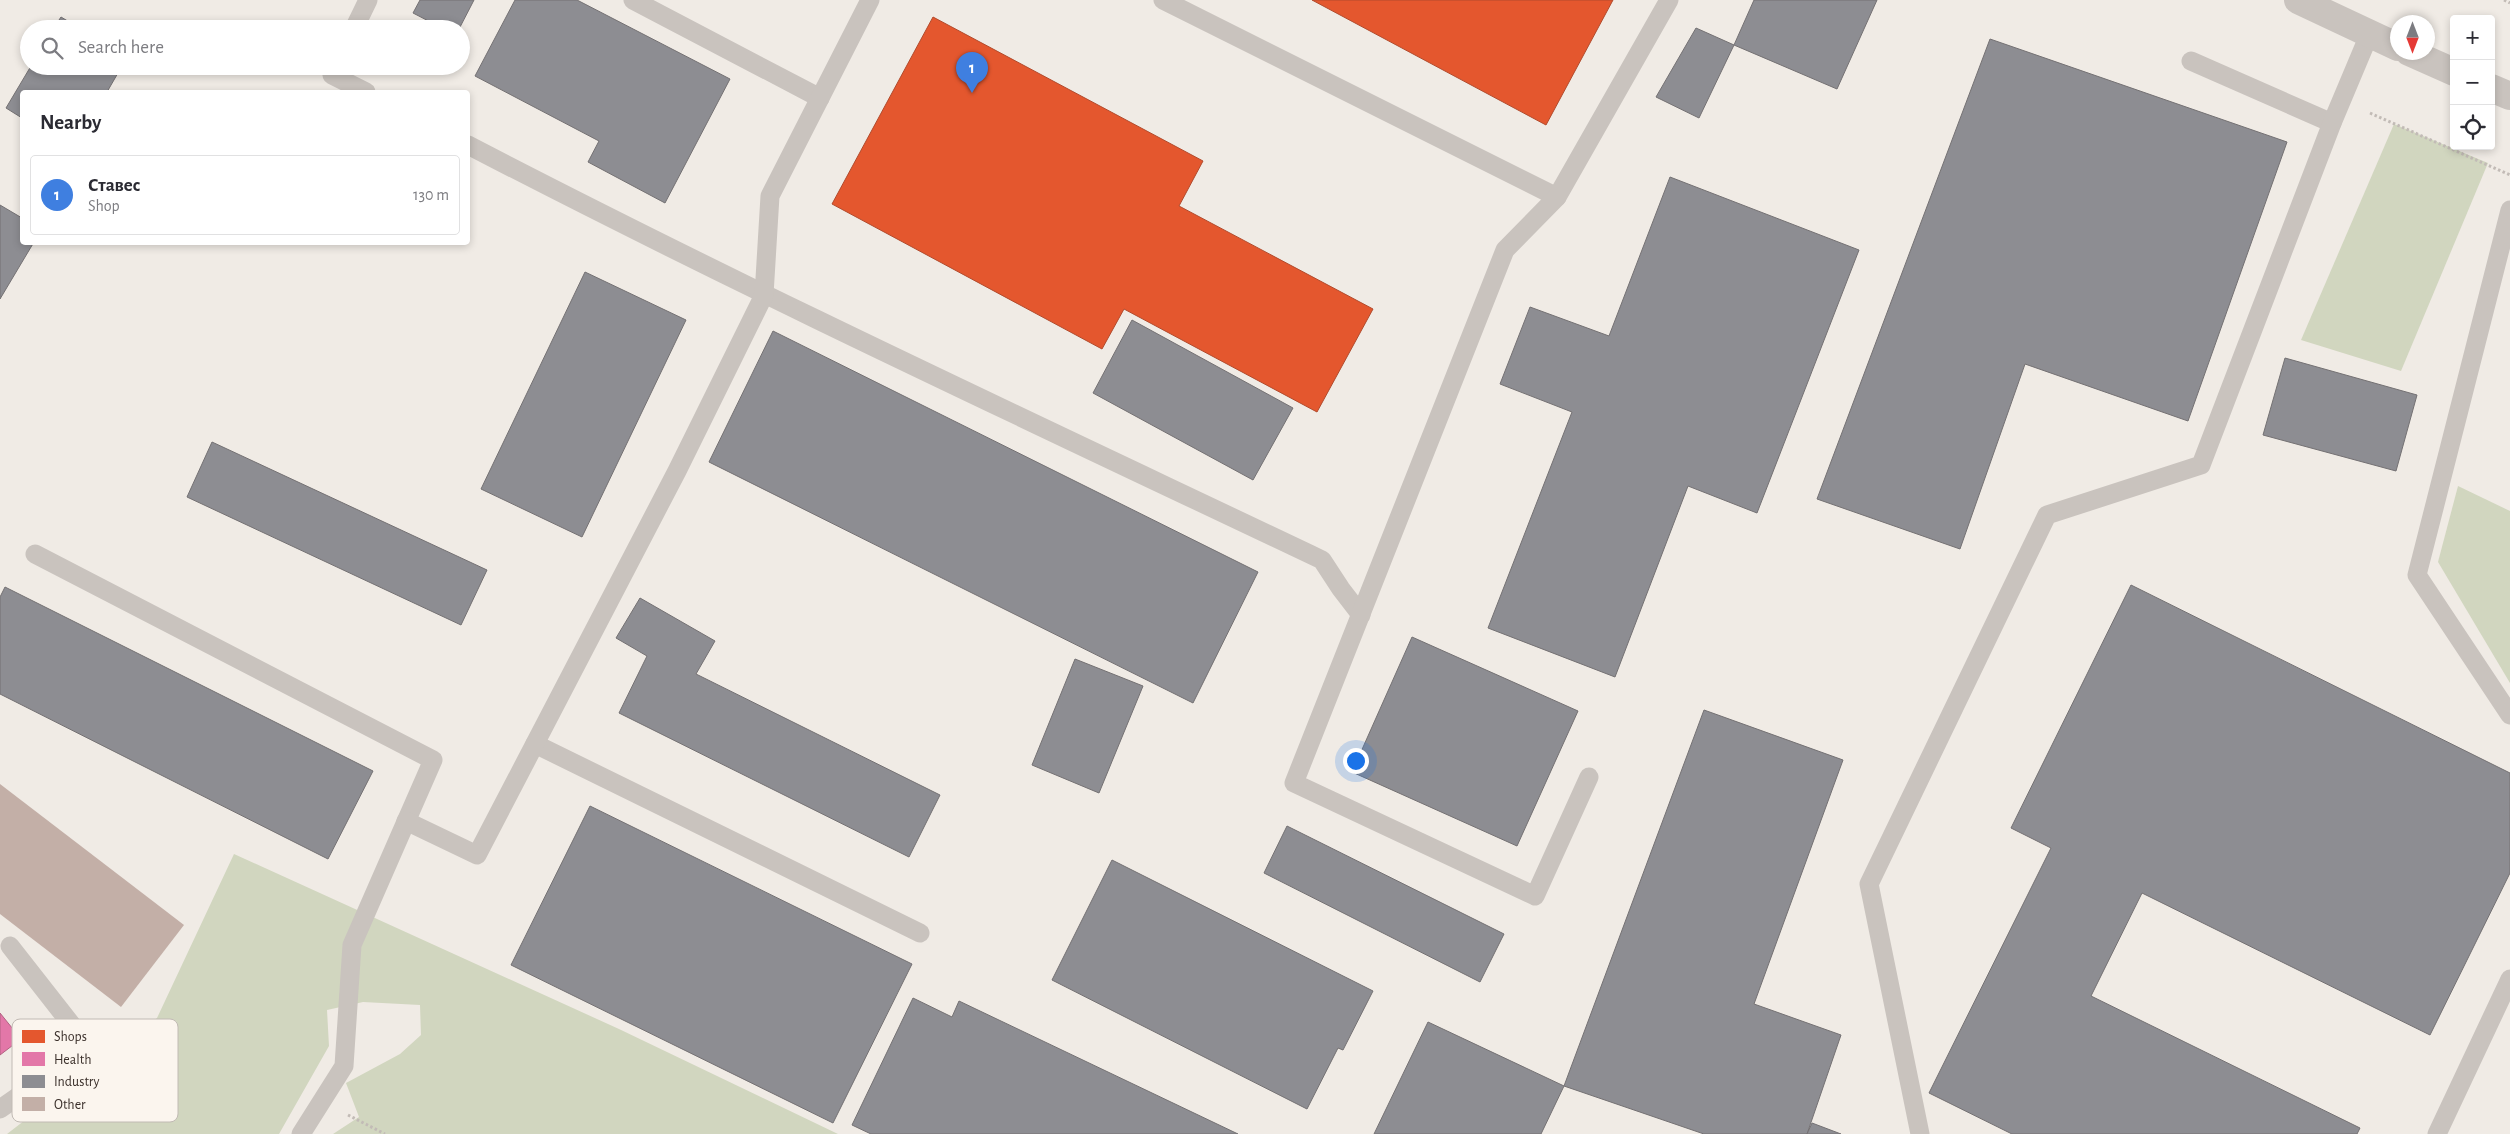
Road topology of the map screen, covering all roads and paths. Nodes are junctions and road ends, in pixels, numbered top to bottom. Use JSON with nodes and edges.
{"nodes":[{"id":1,"x":368,"y":0,"type":"edge"},
{"id":2,"x":633,"y":0,"type":"edge"},
{"id":3,"x":870,"y":0,"type":"edge"},
{"id":4,"x":1164,"y":0,"type":"edge"},
{"id":5,"x":1669,"y":0,"type":"edge"},
{"id":6,"x":2298,"y":0,"type":"edge"},
{"id":7,"x":2504,"y":0,"type":"edge"},
{"id":8,"x":2510,"y":3,"type":"edge"},
{"id":9,"x":358,"y":20,"type":"edge"},
{"id":10,"x":2369,"y":35,"type":"junction"},
{"id":11,"x":2390,"y":44,"type":"edge"},
{"id":12,"x":2427,"y":60,"type":"edge"},
{"id":13,"x":2192,"y":61,"type":"dead end"},
{"id":14,"x":2450,"y":70,"type":"edge"},
{"id":15,"x":332,"y":75,"type":"edge"},
{"id":16,"x":362,"y":90,"type":"edge"},
{"id":17,"x":2495,"y":90,"type":"edge"},
{"id":18,"x":2510,"y":96,"type":"edge"},
{"id":19,"x":820,"y":98,"type":"junction"},
{"id":20,"x":2342,"y":100,"type":"junction"},
{"id":21,"x":2332,"y":123,"type":"junction"},
{"id":22,"x":470,"y":146,"type":"edge"},
{"id":23,"x":2510,"y":175,"type":"edge"},
{"id":24,"x":1557,"y":197,"type":"junction"},
{"id":25,"x":2510,"y":210,"type":"edge"},
{"id":26,"x":764,"y":295,"type":"junction"},
{"id":27,"x":35,"y":554,"type":"dead end"},
{"id":28,"x":1361,"y":615,"type":"junction"},
{"id":29,"x":2510,"y":715,"type":"edge"},
{"id":30,"x":535,"y":744,"type":"junction"},
{"id":31,"x":1589,"y":777,"type":"dead end"},
{"id":32,"x":406,"y":821,"type":"junction"},
{"id":33,"x":920,"y":933,"type":"dead end"},
{"id":34,"x":10,"y":946,"type":"dead end"},
{"id":35,"x":2510,"y":979,"type":"edge"},
{"id":36,"x":68,"y":1019,"type":"edge"},
{"id":37,"x":12,"y":1101,"type":"edge"},
{"id":38,"x":321,"y":1102,"type":"junction"},
{"id":39,"x":0,"y":1109,"type":"edge"},
{"id":40,"x":301,"y":1134,"type":"edge"},
{"id":41,"x":385,"y":1134,"type":"edge"},
{"id":42,"x":1920,"y":1134,"type":"edge"},
{"id":43,"x":2437,"y":1134,"type":"edge"}],
"edges":[{"from":1,"to":9,"type":"lane"},
{"from":2,"to":19,"type":"lane"},
{"from":3,"to":19,"type":"lane"},
{"from":4,"to":24,"type":"lane"},
{"from":5,"to":24,"type":"lane"},
{"from":6,"to":10,"type":"street"},
{"from":7,"to":8,"type":"path"},
{"from":10,"to":11,"type":"street"},
{"from":10,"to":20,"type":"lane"},
{"from":12,"to":14,"type":"street"},
{"from":13,"to":21,"type":"lane"},
{"from":15,"to":16,"type":"lane"},
{"from":17,"to":18,"type":"street"},
{"from":19,"to":26,"type":"lane"},
{"from":20,"to":21,"type":"lane"},
{"from":20,"to":23,"type":"path"},
{"from":21,"to":42,"type":"lane"},
{"from":22,"to":26,"type":"lane"},
{"from":24,"to":28,"type":"lane"},
{"from":25,"to":29,"type":"lane"},
{"from":26,"to":28,"type":"lane"},
{"from":26,"to":30,"type":"lane"},
{"from":27,"to":32,"type":"lane"},
{"from":28,"to":31,"type":"lane"},
{"from":30,"to":32,"type":"lane"},
{"from":30,"to":33,"type":"lane"},
{"from":32,"to":38,"type":"lane"},
{"from":34,"to":36,"type":"lane"},
{"from":35,"to":43,"type":"lane"},
{"from":37,"to":39,"type":"lane"},
{"from":38,"to":40,"type":"lane"},
{"from":38,"to":41,"type":"path"}]}
